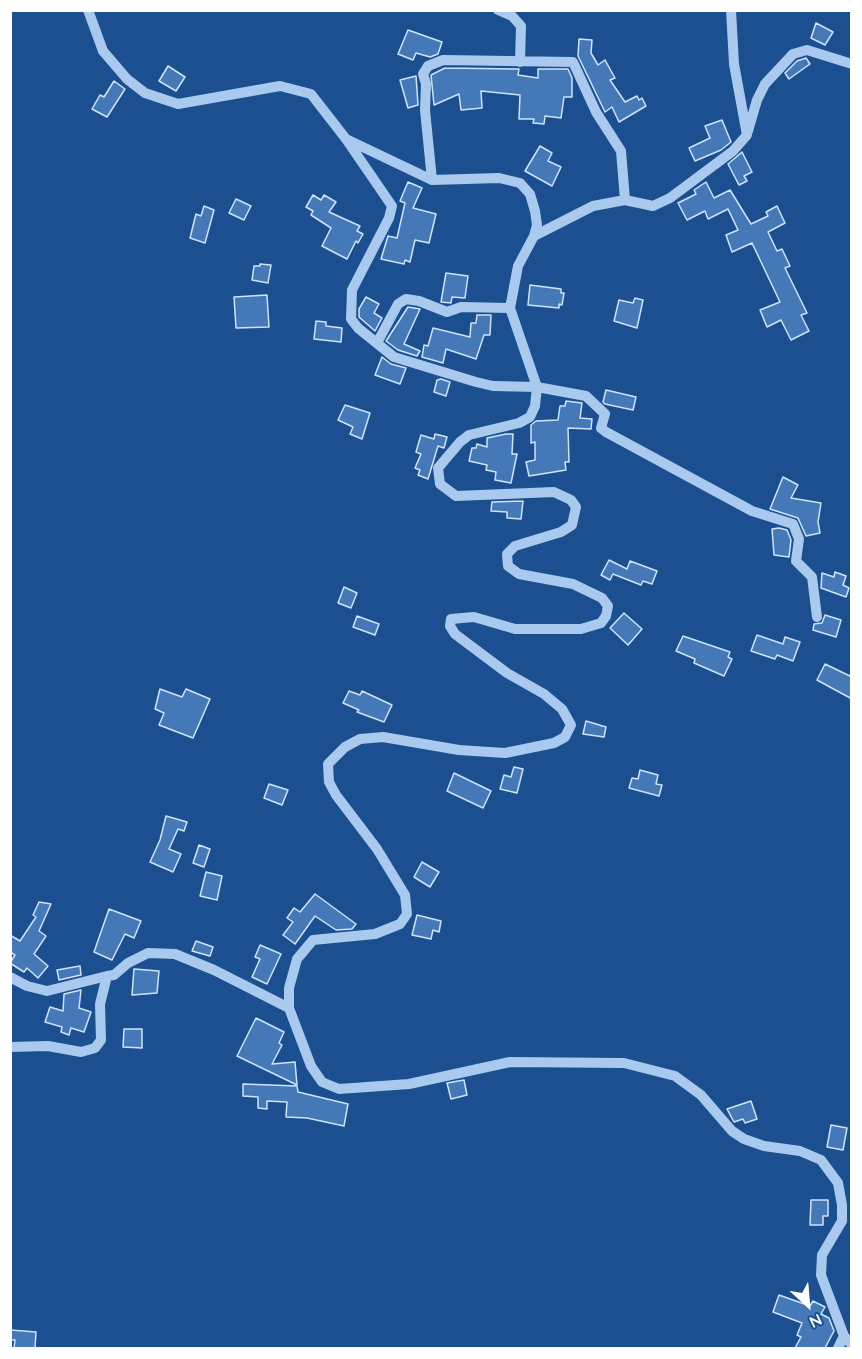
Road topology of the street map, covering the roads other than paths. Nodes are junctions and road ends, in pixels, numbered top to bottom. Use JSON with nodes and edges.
{"nodes":[{"id":1,"x":88,"y":10,"type":"edge"},
{"id":2,"x":498,"y":10,"type":"edge"},
{"id":3,"x":731,"y":10,"type":"edge"},
{"id":4,"x":520,"y":62,"type":"junction"},
{"id":5,"x":852,"y":64,"type":"edge"},
{"id":6,"x":747,"y":135,"type":"junction"},
{"id":7,"x":346,"y":139,"type":"junction"},
{"id":8,"x":432,"y":180,"type":"junction"},
{"id":9,"x":625,"y":200,"type":"junction"},
{"id":10,"x":534,"y":236,"type":"junction"},
{"id":11,"x":510,"y":308,"type":"junction"},
{"id":12,"x":376,"y":343,"type":"junction"},
{"id":13,"x":537,"y":387,"type":"junction"},
{"id":14,"x":817,"y":617,"type":"dead end"},
{"id":15,"x":107,"y":976,"type":"junction"},
{"id":16,"x":10,"y":977,"type":"edge"},
{"id":17,"x":289,"y":1008,"type":"junction"},
{"id":18,"x":10,"y":1047,"type":"edge"},
{"id":19,"x":844,"y":1336,"type":"junction"},
{"id":20,"x":852,"y":1345,"type":"edge"},
{"id":21,"x":838,"y":1348,"type":"edge"}],
"edges":[{"from":1,"to":7,"type":"street"},
{"from":2,"to":4,"type":"street"},
{"from":3,"to":6,"type":"street"},
{"from":4,"to":8,"type":"street"},
{"from":4,"to":9,"type":"street"},
{"from":5,"to":6,"type":"street"},
{"from":6,"to":9,"type":"street"},
{"from":7,"to":8,"type":"street"},
{"from":7,"to":12,"type":"street"},
{"from":8,"to":10,"type":"street"},
{"from":9,"to":10,"type":"street"},
{"from":10,"to":11,"type":"street"},
{"from":11,"to":12,"type":"street"},
{"from":11,"to":13,"type":"street"},
{"from":12,"to":13,"type":"street"},
{"from":13,"to":14,"type":"street"},
{"from":13,"to":17,"type":"street"},
{"from":15,"to":16,"type":"street"},
{"from":15,"to":17,"type":"street"},
{"from":15,"to":18,"type":"street"},
{"from":17,"to":19,"type":"street"},
{"from":19,"to":20,"type":"street"},
{"from":19,"to":21,"type":"street"}]}
